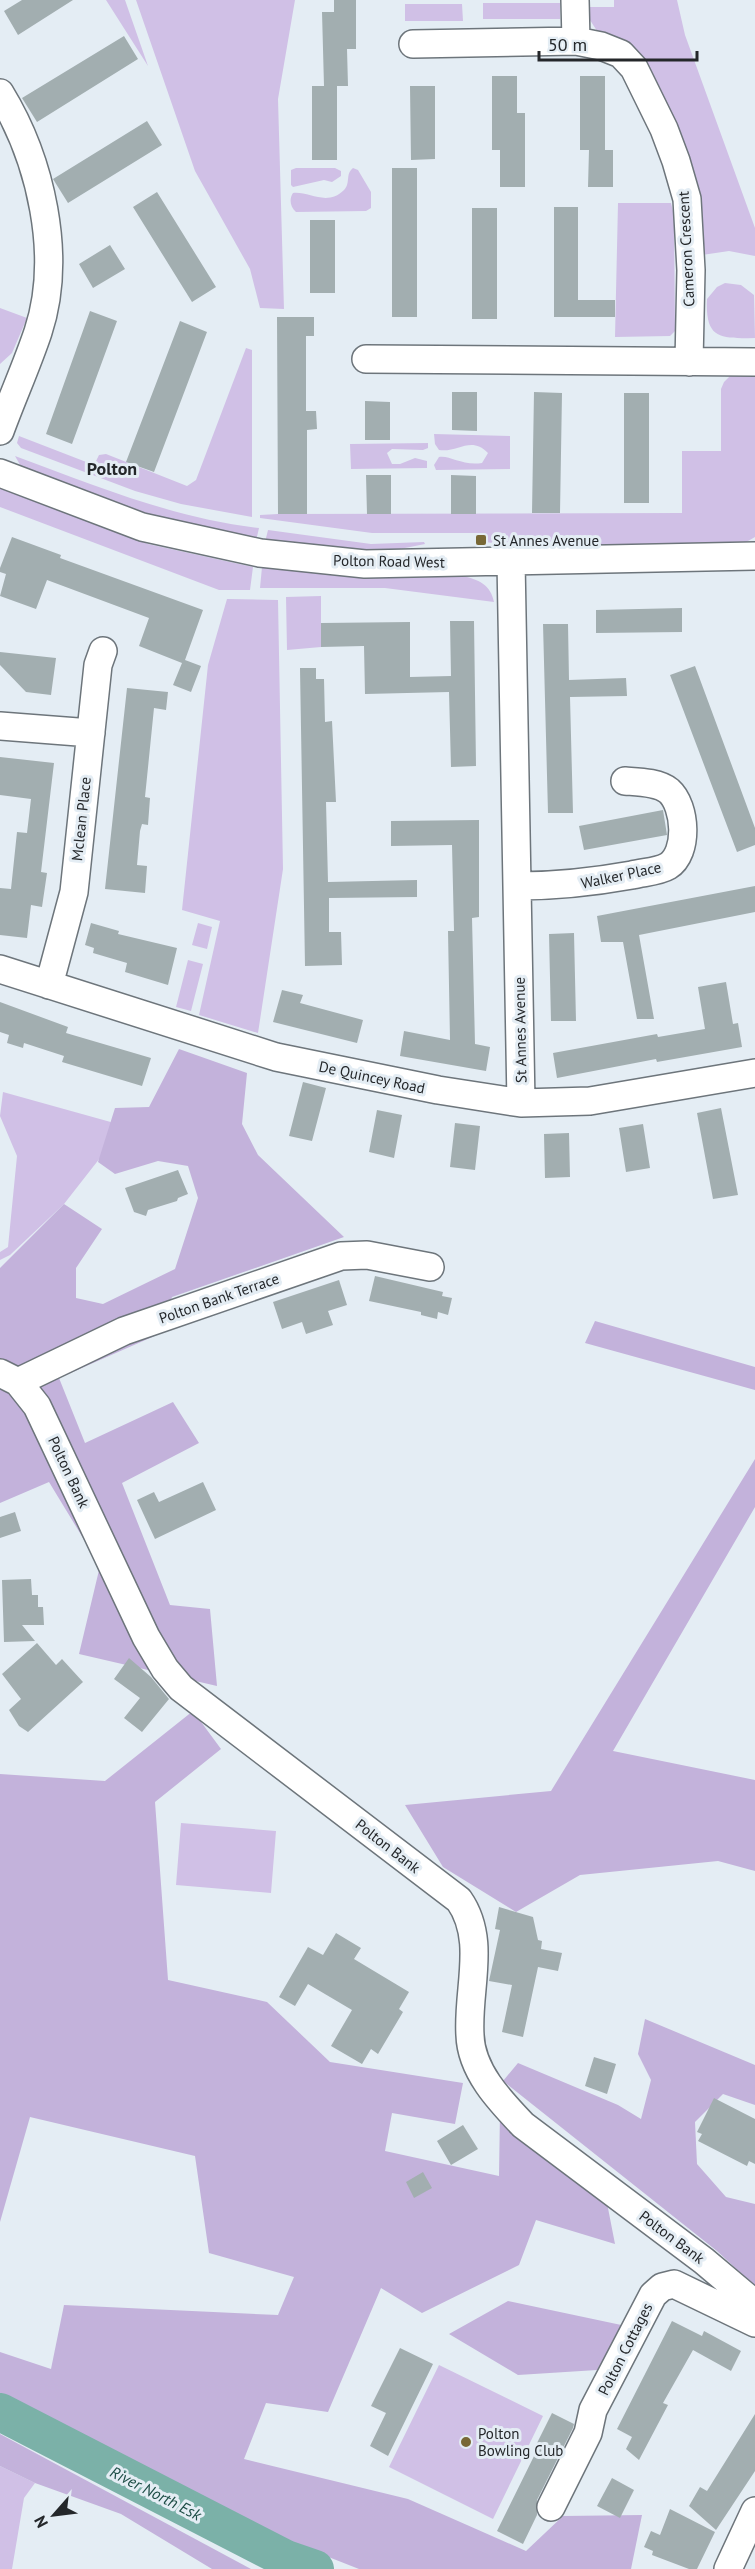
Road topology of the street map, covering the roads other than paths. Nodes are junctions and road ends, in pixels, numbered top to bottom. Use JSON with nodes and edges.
{"nodes":[{"id":1,"x":575,"y":0,"type":"edge"},
{"id":2,"x":576,"y":41,"type":"junction"},
{"id":3,"x":413,"y":44,"type":"dead end"},
{"id":4,"x":0,"y":93,"type":"edge"},
{"id":5,"x":366,"y":359,"type":"dead end"},
{"id":6,"x":689,"y":362,"type":"junction"},
{"id":7,"x":755,"y":362,"type":"edge"},
{"id":8,"x":8,"y":386,"type":"edge"},
{"id":9,"x":0,"y":431,"type":"edge"},
{"id":10,"x":0,"y":473,"type":"edge"},
{"id":11,"x":755,"y":556,"type":"edge"},
{"id":12,"x":512,"y":561,"type":"junction"},
{"id":13,"x":103,"y":651,"type":"dead end"},
{"id":14,"x":0,"y":726,"type":"edge"},
{"id":15,"x":91,"y":733,"type":"junction"},
{"id":16,"x":625,"y":781,"type":"dead end"},
{"id":17,"x":517,"y":886,"type":"junction"},
{"id":18,"x":0,"y":969,"type":"edge"},
{"id":19,"x":49,"y":985,"type":"junction"},
{"id":20,"x":755,"y":1073,"type":"edge"},
{"id":21,"x":521,"y":1102,"type":"junction"},
{"id":22,"x":430,"y":1267,"type":"dead end"},
{"id":23,"x":9,"y":1378,"type":"edge"},
{"id":24,"x":755,"y":2304,"type":"edge"},
{"id":25,"x":755,"y":2323,"type":"edge"},
{"id":26,"x":551,"y":2507,"type":"dead end"},
{"id":27,"x":755,"y":2511,"type":"edge"},
{"id":28,"x":728,"y":2569,"type":"edge"}],
"edges":[{"from":1,"to":2,"type":"street"},
{"from":2,"to":3,"type":"street","name":"Cameron Crescent"},
{"from":2,"to":6,"type":"street","name":"Cameron Crescent"},
{"from":4,"to":8,"type":"street"},
{"from":5,"to":6,"type":"street"},
{"from":6,"to":7,"type":"street"},
{"from":8,"to":9,"type":"street"},
{"from":10,"to":12,"type":"street","name":"Polton Road West"},
{"from":11,"to":12,"type":"street","name":"Polton Road West"},
{"from":12,"to":17,"type":"street","name":"St Annes Avenue"},
{"from":13,"to":15,"type":"street","name":"Mclean Place"},
{"from":14,"to":15,"type":"street"},
{"from":15,"to":19,"type":"street","name":"Mclean Place"},
{"from":16,"to":17,"type":"street","name":"Walker Place"},
{"from":17,"to":21,"type":"street","name":"St Annes Avenue"},
{"from":18,"to":19,"type":"street","name":"De Quincey Road"},
{"from":19,"to":21,"type":"street","name":"De Quincey Road"},
{"from":20,"to":21,"type":"street","name":"De Quincey Road"},
{"from":22,"to":23,"type":"street","name":"Polton Bank Terrace"},
{"from":23,"to":24,"type":"street","name":"Polton Bank"},
{"from":25,"to":26,"type":"street","name":"Polton Cottages"},
{"from":27,"to":28,"type":"street"}]}
